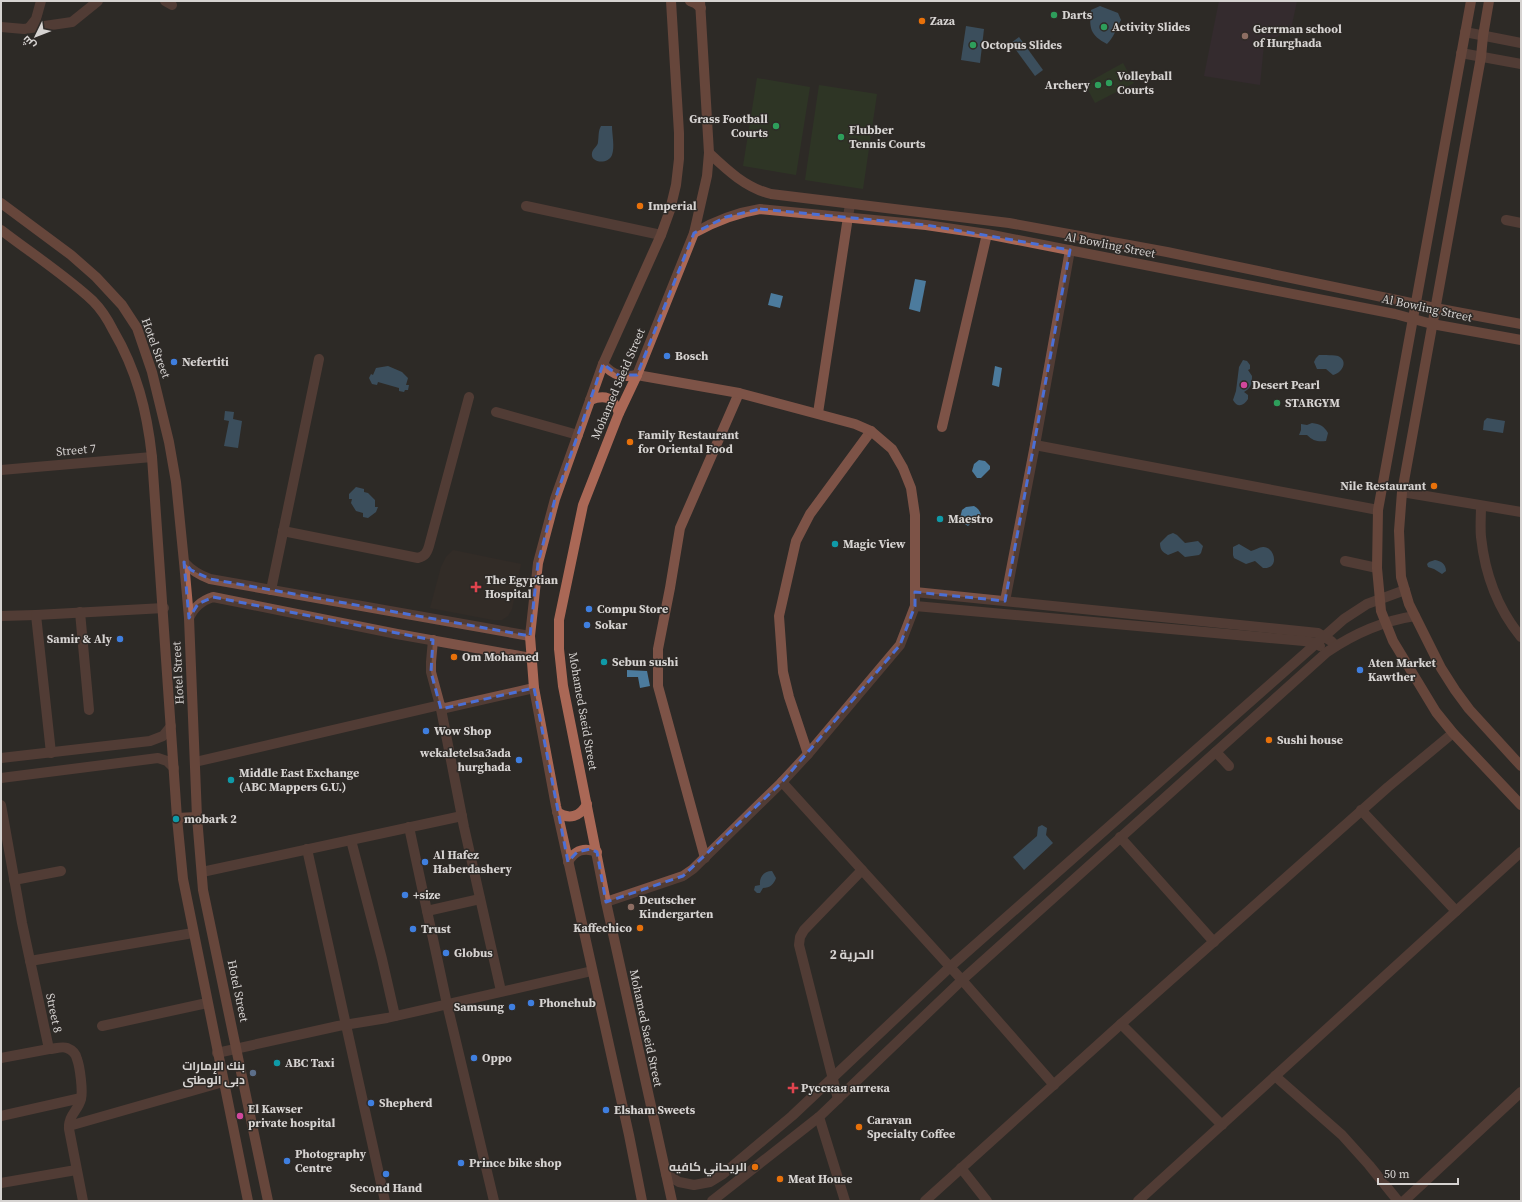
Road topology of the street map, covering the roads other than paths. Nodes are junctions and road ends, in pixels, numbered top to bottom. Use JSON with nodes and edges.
{"nodes":[{"id":1,"x":41,"y":1,"type":"edge"},
{"id":2,"x":98,"y":1,"type":"edge"},
{"id":3,"x":681,"y":1,"type":"edge"},
{"id":4,"x":690,"y":1,"type":"edge"},
{"id":5,"x":1471,"y":1,"type":"edge"},
{"id":6,"x":1489,"y":1,"type":"edge"},
{"id":7,"x":700,"y":4,"type":"edge"},
{"id":8,"x":671,"y":5,"type":"edge"},
{"id":9,"x":1,"y":27,"type":"edge"},
{"id":10,"x":29,"y":28,"type":"junction"},
{"id":11,"x":1465,"y":32,"type":"junction"},
{"id":12,"x":1483,"y":36,"type":"junction"},
{"id":13,"x":1521,"y":43,"type":"edge"},
{"id":14,"x":1461,"y":53,"type":"junction"},
{"id":15,"x":1481,"y":57,"type":"junction"},
{"id":16,"x":1521,"y":64,"type":"edge"},
{"id":17,"x":709,"y":154,"type":"junction"},
{"id":18,"x":1,"y":203,"type":"edge"},
{"id":19,"x":850,"y":204,"type":"junction"},
{"id":20,"x":526,"y":206,"type":"dead end"},
{"id":21,"x":848,"y":217,"type":"junction"},
{"id":22,"x":1506,"y":220,"type":"dead end"},
{"id":23,"x":1521,"y":223,"type":"edge"},
{"id":24,"x":1,"y":230,"type":"edge"},
{"id":25,"x":694,"y":233,"type":"junction"},
{"id":26,"x":987,"y":234,"type":"junction"},
{"id":27,"x":661,"y":235,"type":"junction"},
{"id":28,"x":1070,"y":250,"type":"junction"},
{"id":29,"x":1149,"y":250,"type":"junction"},
{"id":30,"x":1167,"y":252,"type":"junction"},
{"id":31,"x":1146,"y":266,"type":"junction"},
{"id":32,"x":1164,"y":269,"type":"junction"},
{"id":33,"x":1417,"y":304,"type":"junction"},
{"id":34,"x":1435,"y":308,"type":"junction"},
{"id":35,"x":1414,"y":320,"type":"junction"},
{"id":36,"x":1432,"y":324,"type":"junction"},
{"id":37,"x":1521,"y":324,"type":"edge"},
{"id":38,"x":1521,"y":340,"type":"edge"},
{"id":39,"x":319,"y":359,"type":"dead end"},
{"id":40,"x":602,"y":364,"type":"junction"},
{"id":41,"x":637,"y":375,"type":"junction"},
{"id":42,"x":739,"y":393,"type":"junction"},
{"id":43,"x":469,"y":397,"type":"dead end"},
{"id":44,"x":590,"y":400,"type":"junction"},
{"id":45,"x":496,"y":412,"type":"dead end"},
{"id":46,"x":619,"y":412,"type":"junction"},
{"id":47,"x":818,"y":413,"type":"junction"},
{"id":48,"x":942,"y":427,"type":"dead end"},
{"id":49,"x":871,"y":431,"type":"junction"},
{"id":50,"x":578,"y":435,"type":"junction"},
{"id":51,"x":1035,"y":445,"type":"junction"},
{"id":52,"x":152,"y":457,"type":"junction"},
{"id":53,"x":1,"y":470,"type":"edge"},
{"id":54,"x":1402,"y":492,"type":"junction"},
{"id":55,"x":1481,"y":506,"type":"junction"},
{"id":56,"x":1378,"y":510,"type":"junction"},
{"id":57,"x":1521,"y":512,"type":"edge"},
{"id":58,"x":283,"y":531,"type":"junction"},
{"id":59,"x":1345,"y":560,"type":"dead end"},
{"id":60,"x":184,"y":562,"type":"junction"},
{"id":61,"x":1377,"y":568,"type":"junction"},
{"id":62,"x":271,"y":590,"type":"junction"},
{"id":63,"x":1405,"y":590,"type":"junction"},
{"id":64,"x":915,"y":592,"type":"junction"},
{"id":65,"x":1380,"y":598,"type":"junction"},
{"id":66,"x":1004,"y":601,"type":"junction"},
{"id":67,"x":915,"y":606,"type":"junction"},
{"id":68,"x":164,"y":608,"type":"junction"},
{"id":69,"x":80,"y":612,"type":"junction"},
{"id":70,"x":1116,"y":612,"type":"junction"},
{"id":71,"x":36,"y":615,"type":"junction"},
{"id":72,"x":1,"y":616,"type":"edge"},
{"id":73,"x":1415,"y":616,"type":"junction"},
{"id":74,"x":189,"y":618,"type":"junction"},
{"id":75,"x":1385,"y":622,"type":"junction"},
{"id":76,"x":1116,"y":624,"type":"junction"},
{"id":77,"x":530,"y":636,"type":"junction"},
{"id":78,"x":1324,"y":636,"type":"junction"},
{"id":79,"x":1521,"y":637,"type":"edge"},
{"id":80,"x":433,"y":640,"type":"junction"},
{"id":81,"x":1316,"y":643,"type":"junction"},
{"id":82,"x":1332,"y":649,"type":"junction"},
{"id":83,"x":531,"y":658,"type":"junction"},
{"id":84,"x":534,"y":688,"type":"junction"},
{"id":85,"x":440,"y":707,"type":"junction"},
{"id":86,"x":89,"y":710,"type":"dead end"},
{"id":87,"x":171,"y":726,"type":"junction"},
{"id":88,"x":1452,"y":733,"type":"junction"},
{"id":89,"x":51,"y":752,"type":"junction"},
{"id":90,"x":1216,"y":752,"type":"junction"},
{"id":91,"x":808,"y":754,"type":"junction"},
{"id":92,"x":1,"y":758,"type":"edge"},
{"id":93,"x":195,"y":762,"type":"junction"},
{"id":94,"x":1521,"y":765,"type":"edge"},
{"id":95,"x":1229,"y":766,"type":"dead end"},
{"id":96,"x":174,"y":768,"type":"junction"},
{"id":97,"x":1,"y":778,"type":"edge"},
{"id":98,"x":782,"y":782,"type":"junction"},
{"id":99,"x":587,"y":804,"type":"junction"},
{"id":100,"x":1,"y":805,"type":"edge"},
{"id":101,"x":1521,"y":806,"type":"edge"},
{"id":102,"x":1361,"y":810,"type":"junction"},
{"id":103,"x":557,"y":812,"type":"junction"},
{"id":104,"x":462,"y":816,"type":"junction"},
{"id":105,"x":197,"y":817,"type":"junction"},
{"id":106,"x":177,"y":818,"type":"junction"},
{"id":107,"x":409,"y":827,"type":"junction"},
{"id":108,"x":1120,"y":838,"type":"junction"},
{"id":109,"x":351,"y":840,"type":"junction"},
{"id":110,"x":307,"y":849,"type":"junction"},
{"id":111,"x":597,"y":852,"type":"junction"},
{"id":112,"x":1521,"y":852,"type":"edge"},
{"id":113,"x":705,"y":858,"type":"junction"},
{"id":114,"x":568,"y":862,"type":"junction"},
{"id":115,"x":862,"y":870,"type":"junction"},
{"id":116,"x":61,"y":871,"type":"dead end"},
{"id":117,"x":202,"y":872,"type":"junction"},
{"id":118,"x":14,"y":880,"type":"junction"},
{"id":119,"x":480,"y":899,"type":"junction"},
{"id":120,"x":606,"y":902,"type":"junction"},
{"id":121,"x":428,"y":911,"type":"junction"},
{"id":122,"x":1456,"y":911,"type":"junction"},
{"id":123,"x":193,"y":933,"type":"junction"},
{"id":124,"x":1214,"y":942,"type":"junction"},
{"id":125,"x":30,"y":961,"type":"junction"},
{"id":126,"x":950,"y":967,"type":"junction"},
{"id":127,"x":592,"y":971,"type":"junction"},
{"id":128,"x":962,"y":980,"type":"junction"},
{"id":129,"x":501,"y":991,"type":"junction"},
{"id":130,"x":207,"y":1003,"type":"junction"},
{"id":131,"x":447,"y":1004,"type":"junction"},
{"id":132,"x":395,"y":1016,"type":"junction"},
{"id":133,"x":347,"y":1024,"type":"junction"},
{"id":134,"x":1121,"y":1024,"type":"junction"},
{"id":135,"x":102,"y":1026,"type":"dead end"},
{"id":136,"x":49,"y":1049,"type":"junction"},
{"id":137,"x":237,"y":1049,"type":"junction"},
{"id":138,"x":217,"y":1053,"type":"junction"},
{"id":139,"x":1,"y":1058,"type":"edge"},
{"id":140,"x":1275,"y":1076,"type":"junction"},
{"id":141,"x":832,"y":1079,"type":"junction"},
{"id":142,"x":223,"y":1082,"type":"junction"},
{"id":143,"x":1054,"y":1084,"type":"junction"},
{"id":144,"x":1521,"y":1092,"type":"edge"},
{"id":145,"x":81,"y":1098,"type":"junction"},
{"id":146,"x":838,"y":1099,"type":"junction"},
{"id":147,"x":1,"y":1116,"type":"edge"},
{"id":148,"x":792,"y":1116,"type":"junction"},
{"id":149,"x":820,"y":1117,"type":"junction"},
{"id":150,"x":1222,"y":1125,"type":"junction"},
{"id":151,"x":69,"y":1126,"type":"junction"},
{"id":152,"x":802,"y":1131,"type":"junction"},
{"id":153,"x":961,"y":1168,"type":"junction"},
{"id":154,"x":76,"y":1170,"type":"junction"},
{"id":155,"x":666,"y":1174,"type":"junction"},
{"id":156,"x":1,"y":1184,"type":"edge"},
{"id":157,"x":82,"y":1201,"type":"edge"},
{"id":158,"x":248,"y":1201,"type":"edge"},
{"id":159,"x":268,"y":1201,"type":"edge"},
{"id":160,"x":385,"y":1201,"type":"edge"},
{"id":161,"x":494,"y":1201,"type":"edge"},
{"id":162,"x":642,"y":1201,"type":"edge"},
{"id":163,"x":672,"y":1201,"type":"edge"},
{"id":164,"x":712,"y":1201,"type":"edge"},
{"id":165,"x":845,"y":1201,"type":"edge"},
{"id":166,"x":925,"y":1201,"type":"edge"},
{"id":167,"x":987,"y":1201,"type":"edge"},
{"id":168,"x":1138,"y":1201,"type":"edge"},
{"id":169,"x":1398,"y":1201,"type":"edge"},
{"id":170,"x":1404,"y":1201,"type":"edge"}],
"edges":[{"from":1,"to":10,"type":"street"},
{"from":2,"to":10,"type":"street"},
{"from":3,"to":8,"type":"street"},
{"from":4,"to":7,"type":"street"},
{"from":5,"to":11,"type":"street"},
{"from":6,"to":12,"type":"street"},
{"from":7,"to":17,"type":"street","name":"Mohamed Saeid Street"},
{"from":8,"to":27,"type":"street","name":"Mohamed Saeid Street"},
{"from":9,"to":10,"type":"street"},
{"from":11,"to":12,"type":"street"},
{"from":11,"to":14,"type":"street"},
{"from":12,"to":13,"type":"street"},
{"from":12,"to":15,"type":"street"},
{"from":14,"to":15,"type":"street"},
{"from":14,"to":33,"type":"street"},
{"from":15,"to":16,"type":"street"},
{"from":15,"to":34,"type":"street"},
{"from":17,"to":19,"type":"street","name":"Al Bowling Street"},
{"from":17,"to":25,"type":"street","name":"Mohamed Saeid Street"},
{"from":18,"to":60,"type":"street","name":"Hotel Street"},
{"from":19,"to":21,"type":"street"},
{"from":19,"to":29,"type":"street","name":"Al Bowling Street"},
{"from":20,"to":27,"type":"street"},
{"from":21,"to":25,"type":"street","name":"Al Bowling Street"},
{"from":21,"to":26,"type":"street","name":"Al Bowling Street"},
{"from":21,"to":47,"type":"street"},
{"from":22,"to":23,"type":"street"},
{"from":24,"to":52,"type":"street","name":"Hotel Street"},
{"from":25,"to":41,"type":"street","name":"Mohamed Saeid Street"},
{"from":26,"to":28,"type":"street","name":"Al Bowling Street"},
{"from":26,"to":48,"type":"street"},
{"from":27,"to":40,"type":"street","name":"Mohamed Saeid Street"},
{"from":28,"to":31,"type":"street","name":"Al Bowling Street"},
{"from":28,"to":51,"type":"street"},
{"from":29,"to":30,"type":"street","name":"Al Bowling Street"},
{"from":29,"to":31,"type":"street"},
{"from":30,"to":32,"type":"street"},
{"from":30,"to":33,"type":"street","name":"Al Bowling Street"},
{"from":31,"to":32,"type":"street","name":"Al Bowling Street"},
{"from":32,"to":35,"type":"street","name":"Al Bowling Street"},
{"from":33,"to":34,"type":"street","name":"Al Bowling Street"},
{"from":33,"to":35,"type":"street"},
{"from":34,"to":36,"type":"street"},
{"from":34,"to":37,"type":"street","name":"Al Bowling Street"},
{"from":35,"to":36,"type":"street","name":"Al Bowling Street"},
{"from":35,"to":56,"type":"street"},
{"from":36,"to":38,"type":"street","name":"Al Bowling Street"},
{"from":36,"to":54,"type":"street"},
{"from":39,"to":58,"type":"street"},
{"from":40,"to":41,"type":"street"},
{"from":40,"to":44,"type":"street","name":"Mohamed Saeid Street"},
{"from":41,"to":42,"type":"street"},
{"from":41,"to":46,"type":"street","name":"Mohamed Saeid Street"},
{"from":42,"to":47,"type":"street"},
{"from":42,"to":113,"type":"street"},
{"from":43,"to":58,"type":"street"},
{"from":44,"to":46,"type":"street"},
{"from":44,"to":50,"type":"street","name":"Mohamed Saeid Street"},
{"from":45,"to":50,"type":"street"},
{"from":46,"to":99,"type":"street","name":"Mohamed Saeid Street"},
{"from":47,"to":49,"type":"street"},
{"from":49,"to":64,"type":"street"},
{"from":49,"to":91,"type":"street"},
{"from":50,"to":77,"type":"street","name":"Mohamed Saeid Street"},
{"from":51,"to":56,"type":"street"},
{"from":51,"to":66,"type":"street"},
{"from":52,"to":53,"type":"street","name":"Street 7"},
{"from":52,"to":68,"type":"street","name":"Hotel Street"},
{"from":54,"to":55,"type":"street"},
{"from":54,"to":63,"type":"street"},
{"from":55,"to":57,"type":"street"},
{"from":55,"to":79,"type":"street"},
{"from":56,"to":61,"type":"street"},
{"from":58,"to":62,"type":"street"},
{"from":59,"to":61,"type":"street"},
{"from":60,"to":62,"type":"street"},
{"from":60,"to":74,"type":"street","name":"Hotel Street"},
{"from":61,"to":65,"type":"street"},
{"from":62,"to":77,"type":"street"},
{"from":63,"to":65,"type":"street"},
{"from":63,"to":73,"type":"street"},
{"from":64,"to":66,"type":"street"},
{"from":64,"to":67,"type":"street"},
{"from":65,"to":75,"type":"street"},
{"from":65,"to":78,"type":"street"},
{"from":66,"to":70,"type":"street"},
{"from":67,"to":76,"type":"street"},
{"from":67,"to":91,"type":"street"},
{"from":68,"to":69,"type":"street"},
{"from":68,"to":87,"type":"street","name":"Hotel Street"},
{"from":69,"to":71,"type":"street"},
{"from":69,"to":86,"type":"street"},
{"from":70,"to":76,"type":"street"},
{"from":70,"to":78,"type":"street"},
{"from":71,"to":72,"type":"street"},
{"from":71,"to":89,"type":"street"},
{"from":73,"to":75,"type":"street"},
{"from":73,"to":94,"type":"street"},
{"from":74,"to":80,"type":"street"},
{"from":74,"to":93,"type":"street","name":"Hotel Street"},
{"from":75,"to":82,"type":"street"},
{"from":75,"to":88,"type":"street"},
{"from":76,"to":81,"type":"street"},
{"from":77,"to":83,"type":"street","name":"Mohamed Saeid Street"},
{"from":78,"to":81,"type":"street"},
{"from":78,"to":82,"type":"street"},
{"from":80,"to":83,"type":"street"},
{"from":80,"to":85,"type":"street"},
{"from":81,"to":82,"type":"street"},
{"from":81,"to":126,"type":"street"},
{"from":82,"to":90,"type":"street"},
{"from":83,"to":84,"type":"street","name":"Mohamed Saeid Street"},
{"from":84,"to":85,"type":"street"},
{"from":84,"to":103,"type":"street","name":"Mohamed Saeid Street"},
{"from":85,"to":93,"type":"street"},
{"from":85,"to":104,"type":"street"},
{"from":87,"to":89,"type":"street"},
{"from":87,"to":96,"type":"street","name":"Hotel Street"},
{"from":88,"to":101,"type":"street"},
{"from":88,"to":102,"type":"street"},
{"from":89,"to":92,"type":"street"},
{"from":90,"to":95,"type":"street"},
{"from":90,"to":108,"type":"street"},
{"from":91,"to":98,"type":"street"},
{"from":93,"to":105,"type":"street","name":"Hotel Street"},
{"from":96,"to":97,"type":"street"},
{"from":96,"to":106,"type":"street","name":"Hotel Street"},
{"from":98,"to":113,"type":"street"},
{"from":98,"to":115,"type":"street"},
{"from":99,"to":103,"type":"street"},
{"from":99,"to":111,"type":"street","name":"Mohamed Saeid Street"},
{"from":100,"to":118,"type":"street","name":"Street 8"},
{"from":102,"to":122,"type":"street"},
{"from":102,"to":124,"type":"street"},
{"from":103,"to":114,"type":"street","name":"Mohamed Saeid Street"},
{"from":104,"to":107,"type":"street"},
{"from":104,"to":119,"type":"street"},
{"from":105,"to":106,"type":"street"},
{"from":105,"to":117,"type":"street","name":"Hotel Street"},
{"from":106,"to":123,"type":"street","name":"Hotel Street"},
{"from":107,"to":109,"type":"street"},
{"from":107,"to":121,"type":"street"},
{"from":108,"to":124,"type":"street"},
{"from":108,"to":128,"type":"street"},
{"from":109,"to":110,"type":"street"},
{"from":109,"to":132,"type":"street"},
{"from":110,"to":117,"type":"street"},
{"from":110,"to":133,"type":"street"},
{"from":111,"to":114,"type":"street"},
{"from":111,"to":120,"type":"street","name":"Mohamed Saeid Street"},
{"from":112,"to":122,"type":"street"},
{"from":113,"to":120,"type":"street"},
{"from":114,"to":127,"type":"street","name":"Mohamed Saeid Street"},
{"from":115,"to":126,"type":"street"},
{"from":115,"to":141,"type":"street"},
{"from":116,"to":118,"type":"street"},
{"from":117,"to":137,"type":"street","name":"Hotel Street"},
{"from":118,"to":125,"type":"street","name":"Street 8"},
{"from":119,"to":121,"type":"street"},
{"from":119,"to":129,"type":"street"},
{"from":120,"to":155,"type":"street","name":"Mohamed Saeid Street"},
{"from":121,"to":131,"type":"street"},
{"from":122,"to":140,"type":"street"},
{"from":123,"to":125,"type":"street"},
{"from":123,"to":130,"type":"street","name":"Hotel Street"},
{"from":124,"to":134,"type":"street"},
{"from":125,"to":136,"type":"street","name":"Street 8"},
{"from":126,"to":128,"type":"street"},
{"from":126,"to":141,"type":"street"},
{"from":127,"to":129,"type":"street"},
{"from":127,"to":162,"type":"street","name":"Mohamed Saeid Street"},
{"from":128,"to":143,"type":"street"},
{"from":128,"to":146,"type":"street"},
{"from":129,"to":131,"type":"street"},
{"from":130,"to":135,"type":"street"},
{"from":130,"to":138,"type":"street","name":"Hotel Street"},
{"from":131,"to":132,"type":"street"},
{"from":131,"to":161,"type":"street"},
{"from":132,"to":133,"type":"street"},
{"from":133,"to":137,"type":"street"},
{"from":133,"to":160,"type":"street"},
{"from":134,"to":143,"type":"street"},
{"from":134,"to":150,"type":"street"},
{"from":136,"to":139,"type":"street"},
{"from":136,"to":145,"type":"street","name":"Street 8"},
{"from":137,"to":138,"type":"street"},
{"from":137,"to":159,"type":"street","name":"Hotel Street"},
{"from":138,"to":142,"type":"street","name":"Hotel Street"},
{"from":140,"to":150,"type":"street"},
{"from":140,"to":169,"type":"street"},
{"from":141,"to":146,"type":"street"},
{"from":141,"to":148,"type":"street"},
{"from":142,"to":151,"type":"street"},
{"from":142,"to":158,"type":"street","name":"Hotel Street"},
{"from":143,"to":153,"type":"street"},
{"from":144,"to":170,"type":"street"},
{"from":145,"to":147,"type":"street"},
{"from":145,"to":151,"type":"street"},
{"from":146,"to":149,"type":"street"},
{"from":148,"to":152,"type":"street"},
{"from":148,"to":155,"type":"street"},
{"from":149,"to":152,"type":"street"},
{"from":149,"to":165,"type":"street"},
{"from":150,"to":168,"type":"street"},
{"from":151,"to":154,"type":"street"},
{"from":152,"to":164,"type":"street"},
{"from":153,"to":166,"type":"street"},
{"from":153,"to":167,"type":"street"},
{"from":154,"to":156,"type":"street"},
{"from":154,"to":157,"type":"street"},
{"from":155,"to":163,"type":"street","name":"Mohamed Saeid Street"}]}
